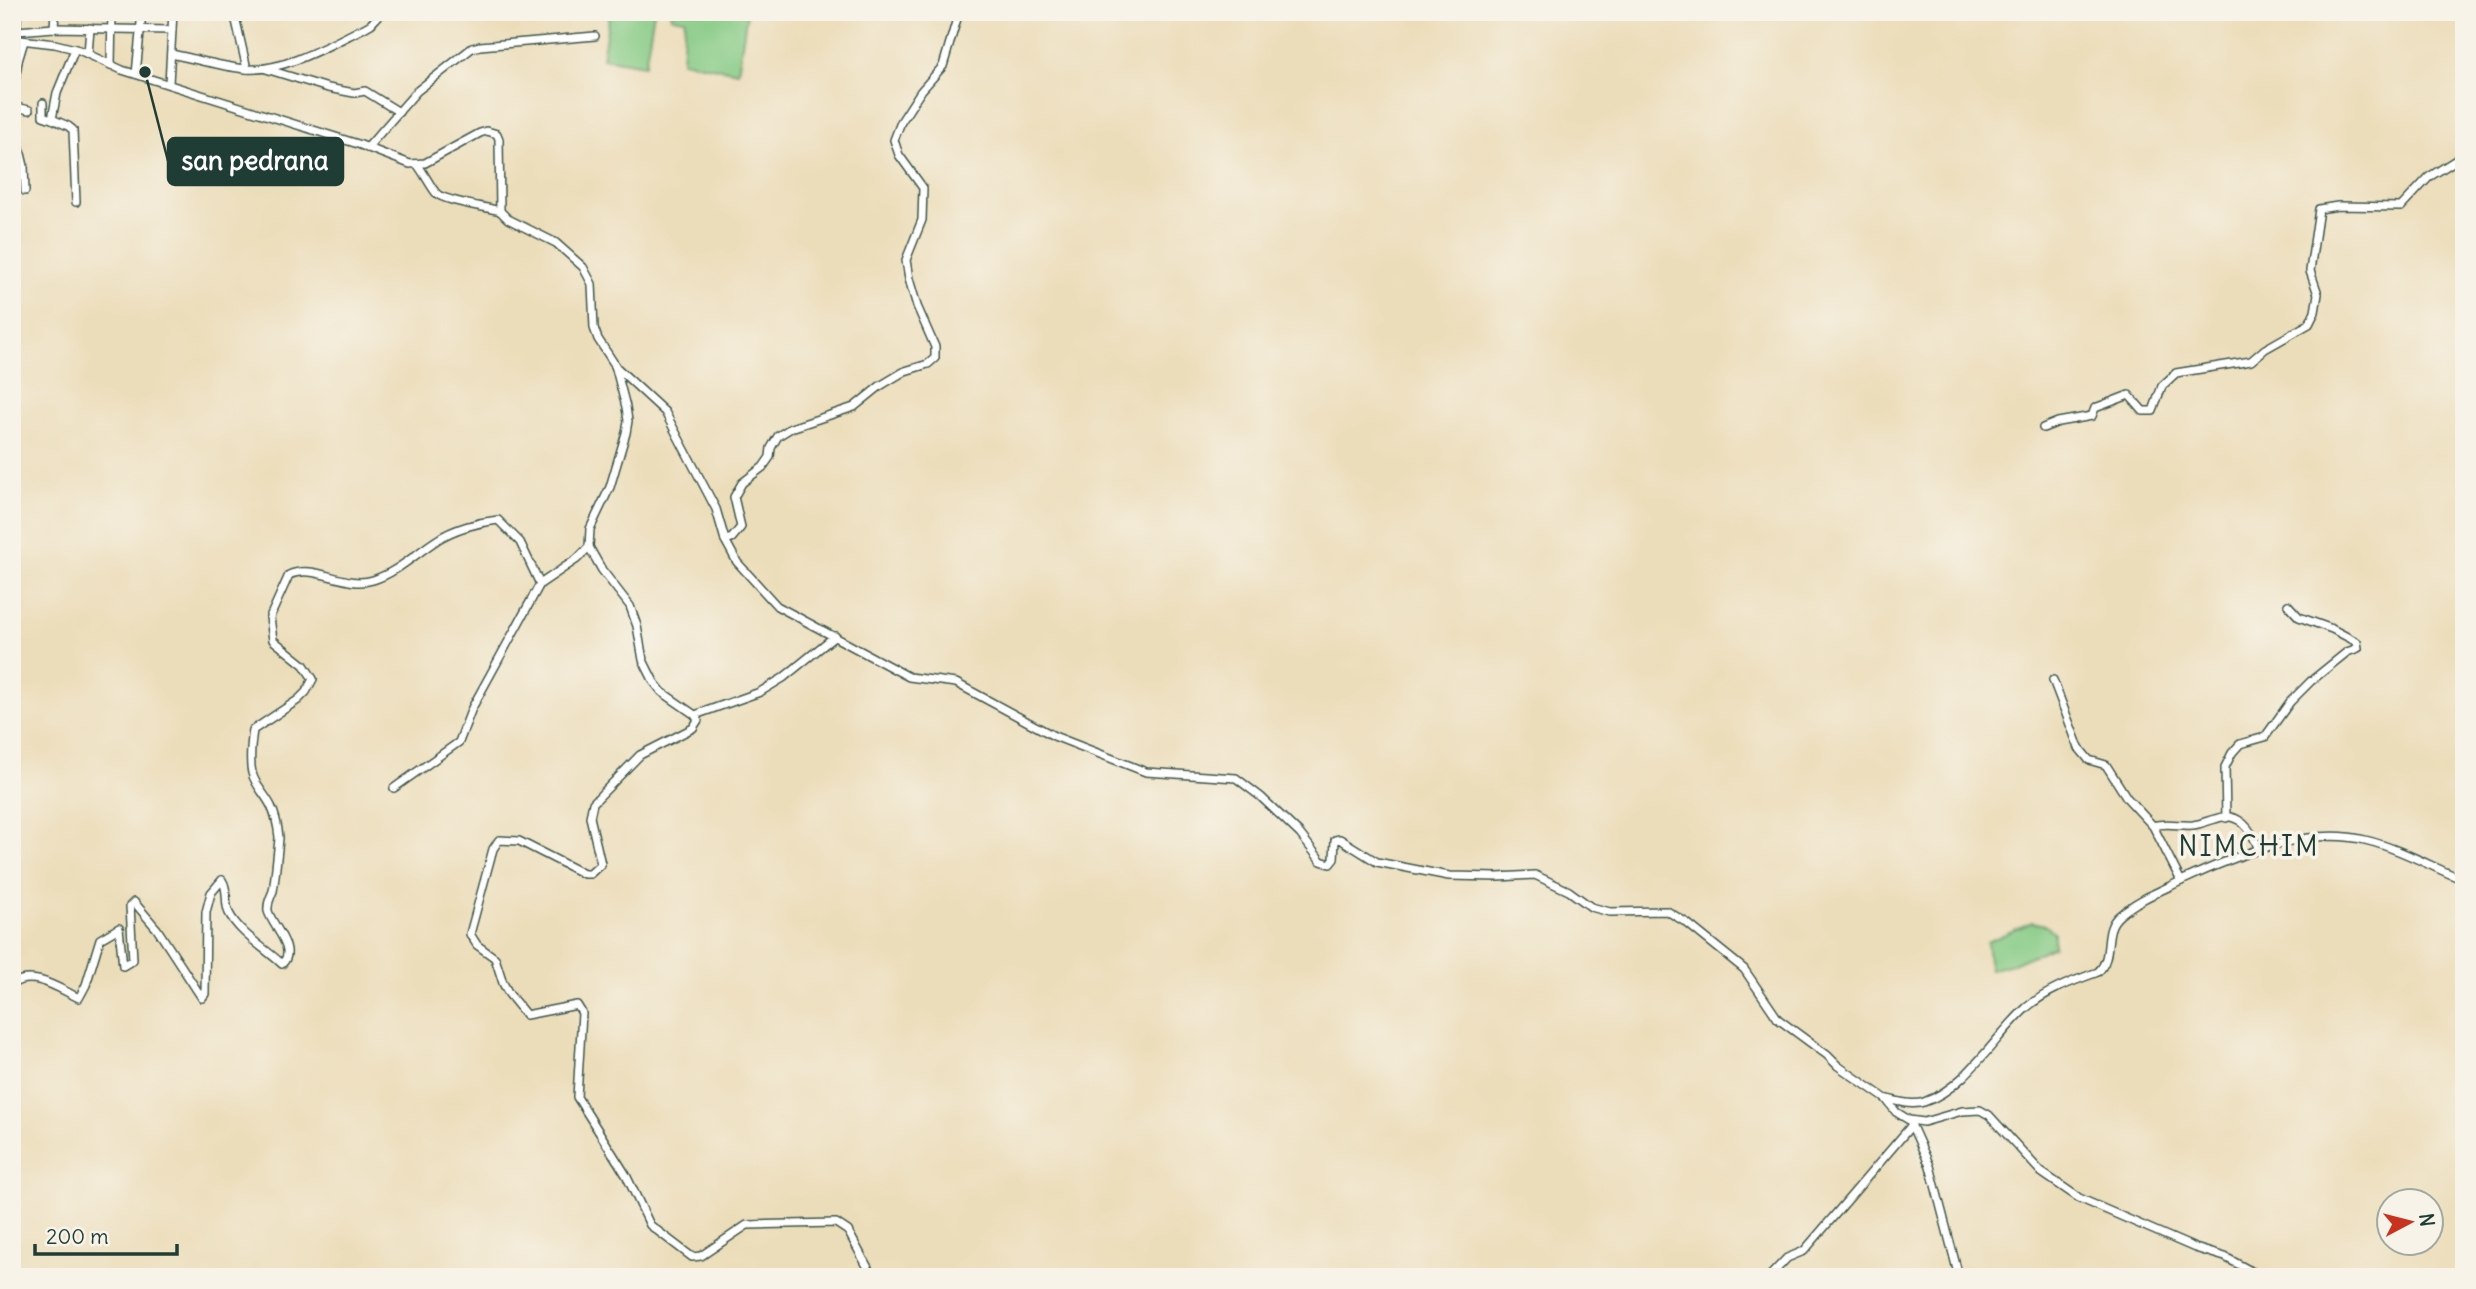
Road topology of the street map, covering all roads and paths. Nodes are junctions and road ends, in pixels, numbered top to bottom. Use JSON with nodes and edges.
{"nodes":[{"id":1,"x":17,"y":12,"type":"edge"},
{"id":2,"x":55,"y":12,"type":"edge"},
{"id":3,"x":112,"y":12,"type":"edge"},
{"id":4,"x":142,"y":12,"type":"edge"},
{"id":5,"x":173,"y":12,"type":"edge"},
{"id":6,"x":234,"y":12,"type":"edge"},
{"id":7,"x":382,"y":12,"type":"edge"},
{"id":8,"x":958,"y":12,"type":"edge"},
{"id":9,"x":90,"y":28,"type":"junction"},
{"id":10,"x":54,"y":29,"type":"junction"},
{"id":11,"x":112,"y":29,"type":"junction"},
{"id":12,"x":141,"y":30,"type":"junction"},
{"id":13,"x":173,"y":30,"type":"junction"},
{"id":14,"x":17,"y":31,"type":"junction"},
{"id":15,"x":595,"y":36,"type":"dead end"},
{"id":16,"x":18,"y":40,"type":"edge"},
{"id":17,"x":75,"y":49,"type":"junction"},
{"id":18,"x":88,"y":54,"type":"junction"},
{"id":19,"x":171,"y":54,"type":"junction"},
{"id":20,"x":18,"y":61,"type":"junction"},
{"id":21,"x":111,"y":65,"type":"junction"},
{"id":22,"x":12,"y":68,"type":"edge"},
{"id":23,"x":247,"y":69,"type":"junction"},
{"id":24,"x":265,"y":69,"type":"junction"},
{"id":25,"x":136,"y":74,"type":"junction"},
{"id":26,"x":169,"y":83,"type":"junction"},
{"id":27,"x":12,"y":103,"type":"edge"},
{"id":28,"x":43,"y":103,"type":"dead end"},
{"id":29,"x":29,"y":110,"type":"dead end"},
{"id":30,"x":399,"y":112,"type":"junction"},
{"id":31,"x":12,"y":116,"type":"edge"},
{"id":32,"x":52,"y":120,"type":"junction"},
{"id":33,"x":367,"y":148,"type":"junction"},
{"id":34,"x":2464,"y":155,"type":"edge"},
{"id":35,"x":417,"y":164,"type":"junction"},
{"id":36,"x":24,"y":191,"type":"dead end"},
{"id":37,"x":76,"y":202,"type":"dead end"},
{"id":38,"x":500,"y":211,"type":"junction"},
{"id":39,"x":615,"y":365,"type":"junction"},
{"id":40,"x":2043,"y":428,"type":"dead end"},
{"id":41,"x":725,"y":540,"type":"junction"},
{"id":42,"x":589,"y":547,"type":"junction"},
{"id":43,"x":540,"y":584,"type":"junction"},
{"id":44,"x":2288,"y":605,"type":"dead end"},
{"id":45,"x":835,"y":636,"type":"junction"},
{"id":46,"x":2053,"y":680,"type":"dead end"},
{"id":47,"x":695,"y":715,"type":"junction"},
{"id":48,"x":394,"y":788,"type":"dead end"},
{"id":49,"x":2227,"y":818,"type":"junction"},
{"id":50,"x":2153,"y":826,"type":"junction"},
{"id":51,"x":2259,"y":850,"type":"junction"},
{"id":52,"x":2464,"y":880,"type":"edge"},
{"id":53,"x":2181,"y":881,"type":"junction"},
{"id":54,"x":12,"y":984,"type":"edge"},
{"id":55,"x":1886,"y":1099,"type":"junction"},
{"id":56,"x":1910,"y":1123,"type":"junction"},
{"id":57,"x":1765,"y":1276,"type":"edge"},
{"id":58,"x":873,"y":1277,"type":"edge"},
{"id":59,"x":1959,"y":1277,"type":"edge"},
{"id":60,"x":2262,"y":1277,"type":"edge"}],
"edges":[{"from":1,"to":14,"type":"street"},
{"from":2,"to":10,"type":"street"},
{"from":3,"to":11,"type":"street"},
{"from":4,"to":12,"type":"street"},
{"from":5,"to":13,"type":"street"},
{"from":6,"to":23,"type":"street"},
{"from":7,"to":24,"type":"street"},
{"from":8,"to":41,"type":"street"},
{"from":9,"to":10,"type":"street"},
{"from":9,"to":11,"type":"street"},
{"from":9,"to":18,"type":"street"},
{"from":10,"to":14,"type":"street"},
{"from":11,"to":12,"type":"street"},
{"from":11,"to":21,"type":"street"},
{"from":12,"to":13,"type":"street"},
{"from":12,"to":25,"type":"street"},
{"from":13,"to":19,"type":"street"},
{"from":14,"to":16,"type":"street"},
{"from":15,"to":30,"type":"street"},
{"from":16,"to":17,"type":"street"},
{"from":16,"to":20,"type":"street"},
{"from":17,"to":18,"type":"street"},
{"from":17,"to":32,"type":"street"},
{"from":18,"to":21,"type":"street"},
{"from":19,"to":23,"type":"street"},
{"from":19,"to":26,"type":"street"},
{"from":20,"to":22,"type":"street"},
{"from":20,"to":27,"type":"street"},
{"from":21,"to":25,"type":"street"},
{"from":23,"to":24,"type":"street"},
{"from":24,"to":30,"type":"street"},
{"from":25,"to":26,"type":"street"},
{"from":26,"to":33,"type":"street"},
{"from":27,"to":29,"type":"street"},
{"from":28,"to":32,"type":"street"},
{"from":30,"to":33,"type":"street"},
{"from":31,"to":36,"type":"street"},
{"from":32,"to":37,"type":"street"},
{"from":33,"to":35,"type":"street"},
{"from":34,"to":40,"type":"street"},
{"from":35,"to":38,"type":"street"},
{"from":35,"to":38,"type":"street"},
{"from":38,"to":39,"type":"street"},
{"from":39,"to":41,"type":"street"},
{"from":39,"to":42,"type":"street"},
{"from":41,"to":45,"type":"street"},
{"from":42,"to":43,"type":"street"},
{"from":42,"to":47,"type":"street"},
{"from":43,"to":48,"type":"street"},
{"from":43,"to":54,"type":"street"},
{"from":44,"to":49,"type":"street"},
{"from":45,"to":47,"type":"street"},
{"from":45,"to":55,"type":"street"},
{"from":46,"to":50,"type":"street"},
{"from":47,"to":58,"type":"street"},
{"from":49,"to":50,"type":"street"},
{"from":49,"to":51,"type":"street"},
{"from":50,"to":53,"type":"street"},
{"from":51,"to":52,"type":"street"},
{"from":51,"to":53,"type":"street"},
{"from":53,"to":55,"type":"street"},
{"from":55,"to":56,"type":"street"},
{"from":56,"to":57,"type":"street"},
{"from":56,"to":59,"type":"street"},
{"from":56,"to":60,"type":"street"}]}
